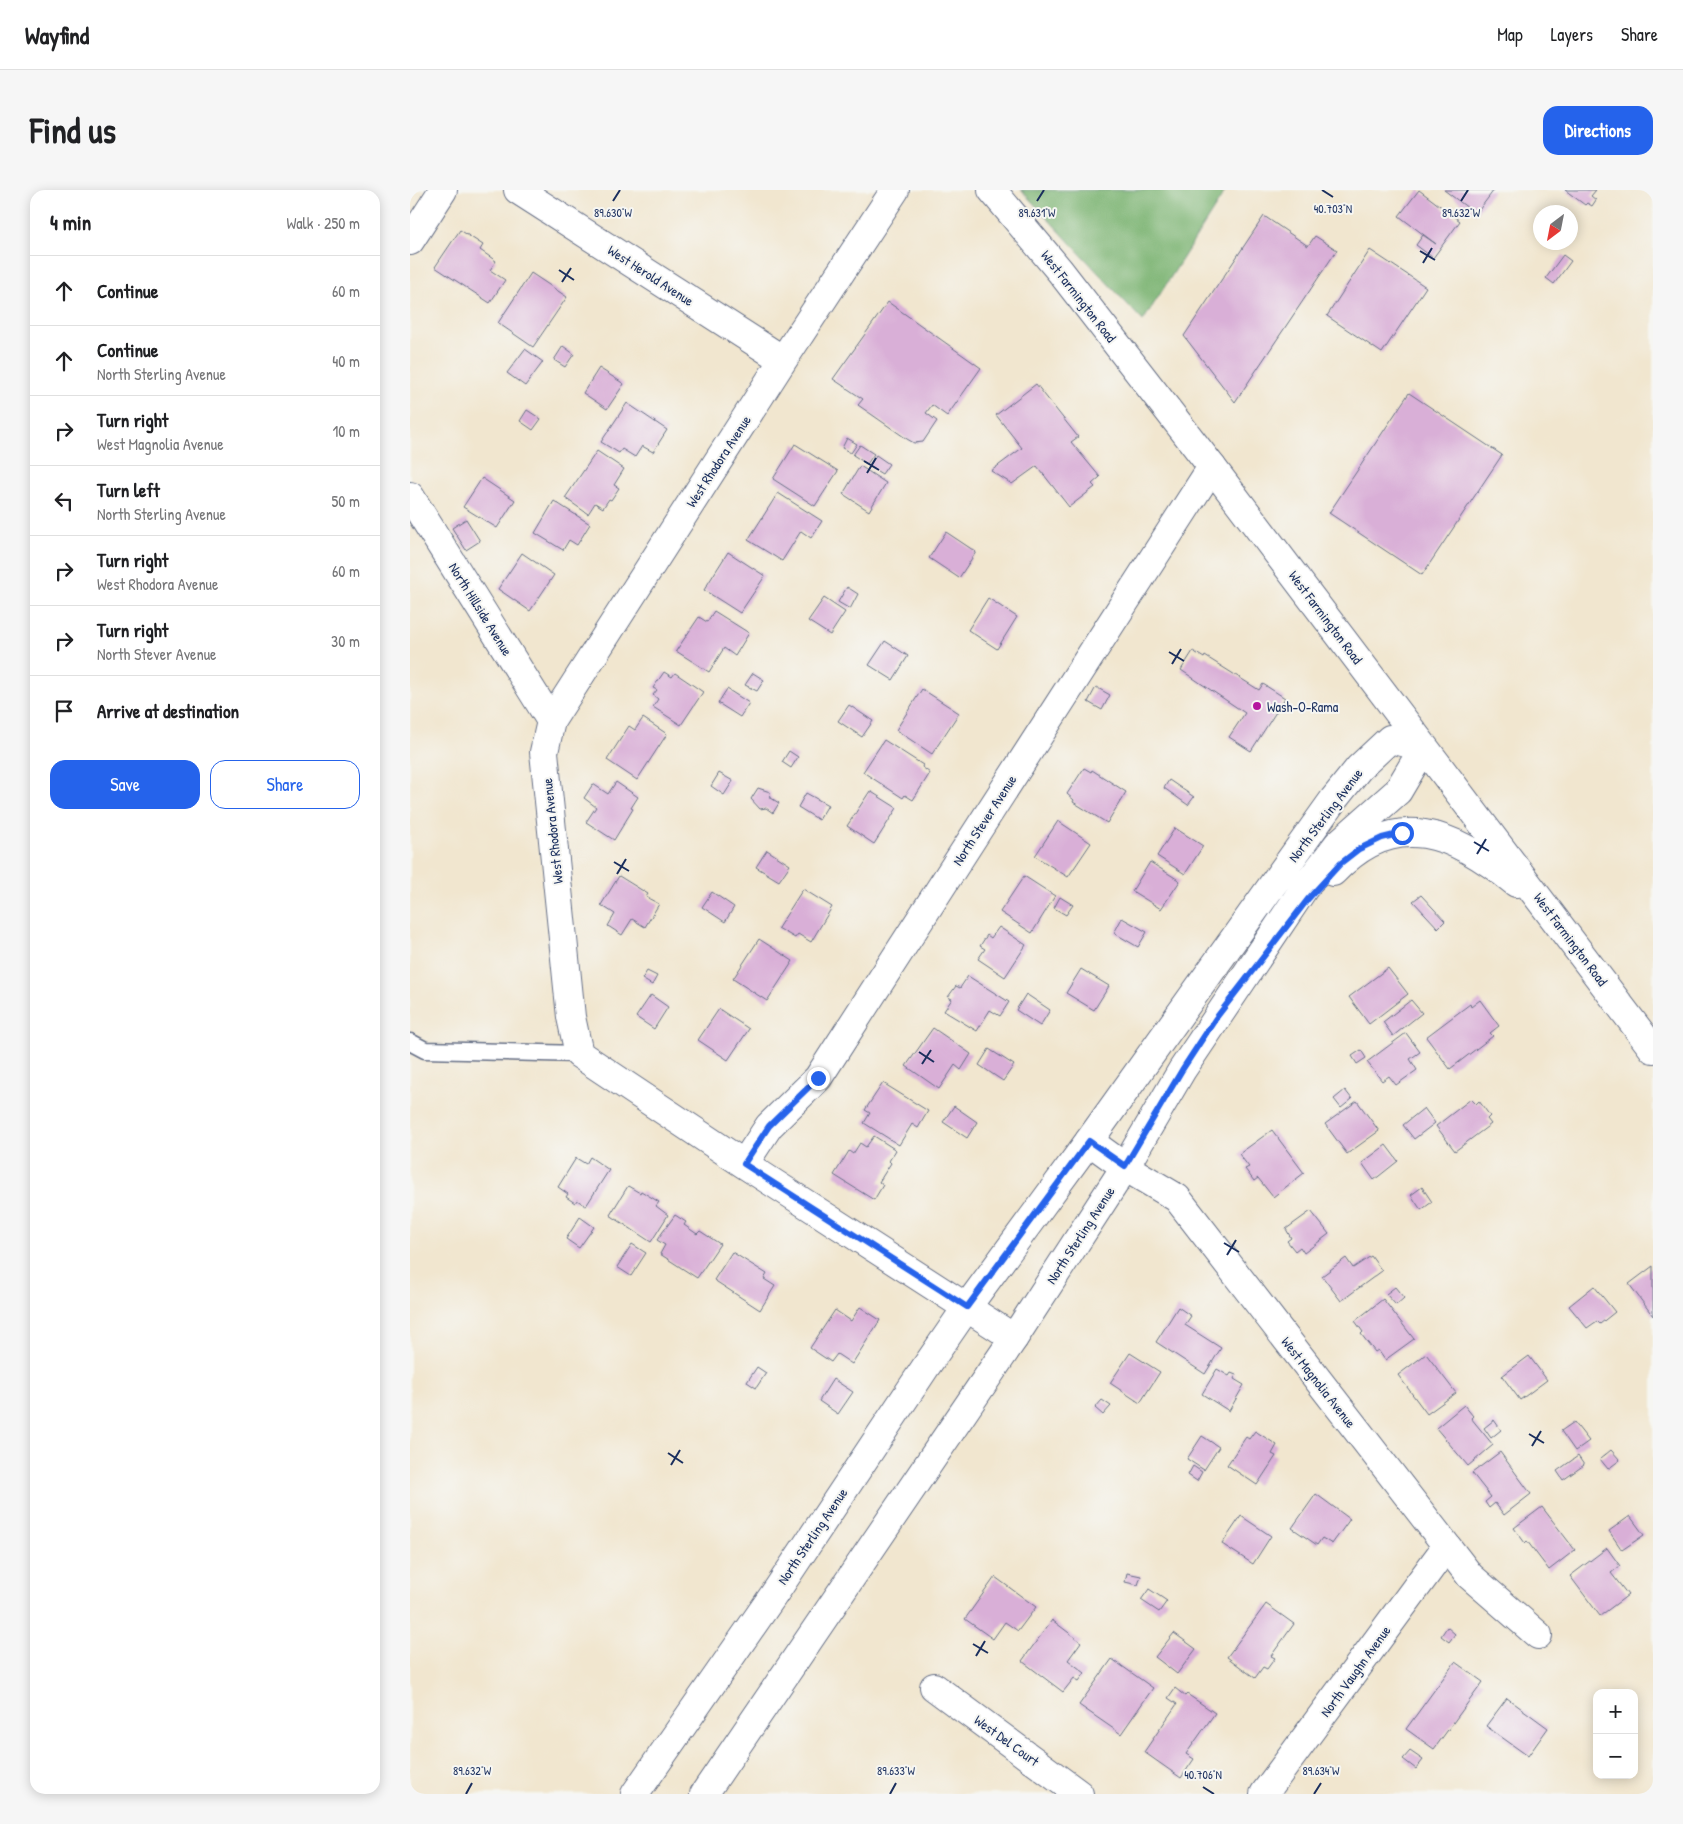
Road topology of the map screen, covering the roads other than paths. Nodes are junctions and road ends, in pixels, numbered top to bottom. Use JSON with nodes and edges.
{"nodes":[{"id":1,"x":443,"y":190,"type":"edge"},
{"id":2,"x":518,"y":190,"type":"edge"},
{"id":3,"x":895,"y":190,"type":"edge"},
{"id":4,"x":992,"y":190,"type":"edge"},
{"id":5,"x":410,"y":241,"type":"edge"},
{"id":6,"x":783,"y":360,"type":"junction"},
{"id":7,"x":1212,"y":467,"type":"junction"},
{"id":8,"x":410,"y":496,"type":"edge"},
{"id":9,"x":551,"y":721,"type":"junction"},
{"id":10,"x":1424,"y":747,"type":"junction"},
{"id":11,"x":1569,"y":937,"type":"junction"},
{"id":12,"x":1216,"y":1018,"type":"junction"},
{"id":13,"x":410,"y":1042,"type":"edge"},
{"id":14,"x":1653,"y":1049,"type":"edge"},
{"id":15,"x":579,"y":1054,"type":"junction"},
{"id":16,"x":1089,"y":1141,"type":"junction"},
{"id":17,"x":744,"y":1164,"type":"junction"},
{"id":18,"x":1125,"y":1166,"type":"junction"},
{"id":19,"x":967,"y":1307,"type":"junction"},
{"id":20,"x":1014,"y":1338,"type":"junction"},
{"id":21,"x":1446,"y":1547,"type":"junction"},
{"id":22,"x":1538,"y":1635,"type":"dead end"},
{"id":23,"x":934,"y":1687,"type":"dead end"},
{"id":24,"x":635,"y":1794,"type":"edge"},
{"id":25,"x":704,"y":1794,"type":"edge"},
{"id":26,"x":1079,"y":1794,"type":"edge"},
{"id":27,"x":1264,"y":1794,"type":"edge"}],
"edges":[{"from":1,"to":5,"type":"main road"},
{"from":2,"to":6,"type":"main road","name":"West Herold Avenue"},
{"from":3,"to":6,"type":"main road","name":"West Rhodora Avenue"},
{"from":4,"to":7,"type":"main road","name":"West Farmington Road"},
{"from":6,"to":9,"type":"main road","name":"West Rhodora Avenue"},
{"from":7,"to":10,"type":"main road","name":"West Farmington Road"},
{"from":7,"to":17,"type":"main road","name":"North Stever Avenue"},
{"from":8,"to":9,"type":"main road","name":"North Hillside Avenue"},
{"from":9,"to":15,"type":"main road","name":"West Rhodora Avenue"},
{"from":10,"to":11,"type":"main road","name":"West Farmington Road"},
{"from":10,"to":12,"type":"main road","name":"North Sterling Avenue"},
{"from":10,"to":16,"type":"main road","name":"North Sterling Avenue"},
{"from":11,"to":12,"type":"main road"},
{"from":11,"to":14,"type":"main road","name":"West Farmington Road"},
{"from":12,"to":18,"type":"main road","name":"North Sterling Avenue"},
{"from":13,"to":15,"type":"lane"},
{"from":15,"to":17,"type":"main road"},
{"from":16,"to":18,"type":"main road","name":"West Magnolia Avenue"},
{"from":16,"to":19,"type":"main road","name":"North Sterling Avenue"},
{"from":17,"to":19,"type":"main road"},
{"from":18,"to":20,"type":"main road","name":"North Sterling Avenue"},
{"from":18,"to":21,"type":"main road","name":"West Magnolia Avenue"},
{"from":19,"to":20,"type":"main road"},
{"from":19,"to":24,"type":"main road","name":"North Sterling Avenue"},
{"from":20,"to":25,"type":"main road","name":"North Sterling Avenue"},
{"from":21,"to":22,"type":"main road","name":"West Magnolia Avenue"},
{"from":21,"to":27,"type":"main road","name":"North Vaughn Avenue"},
{"from":23,"to":26,"type":"main road","name":"West Del Court"}]}
